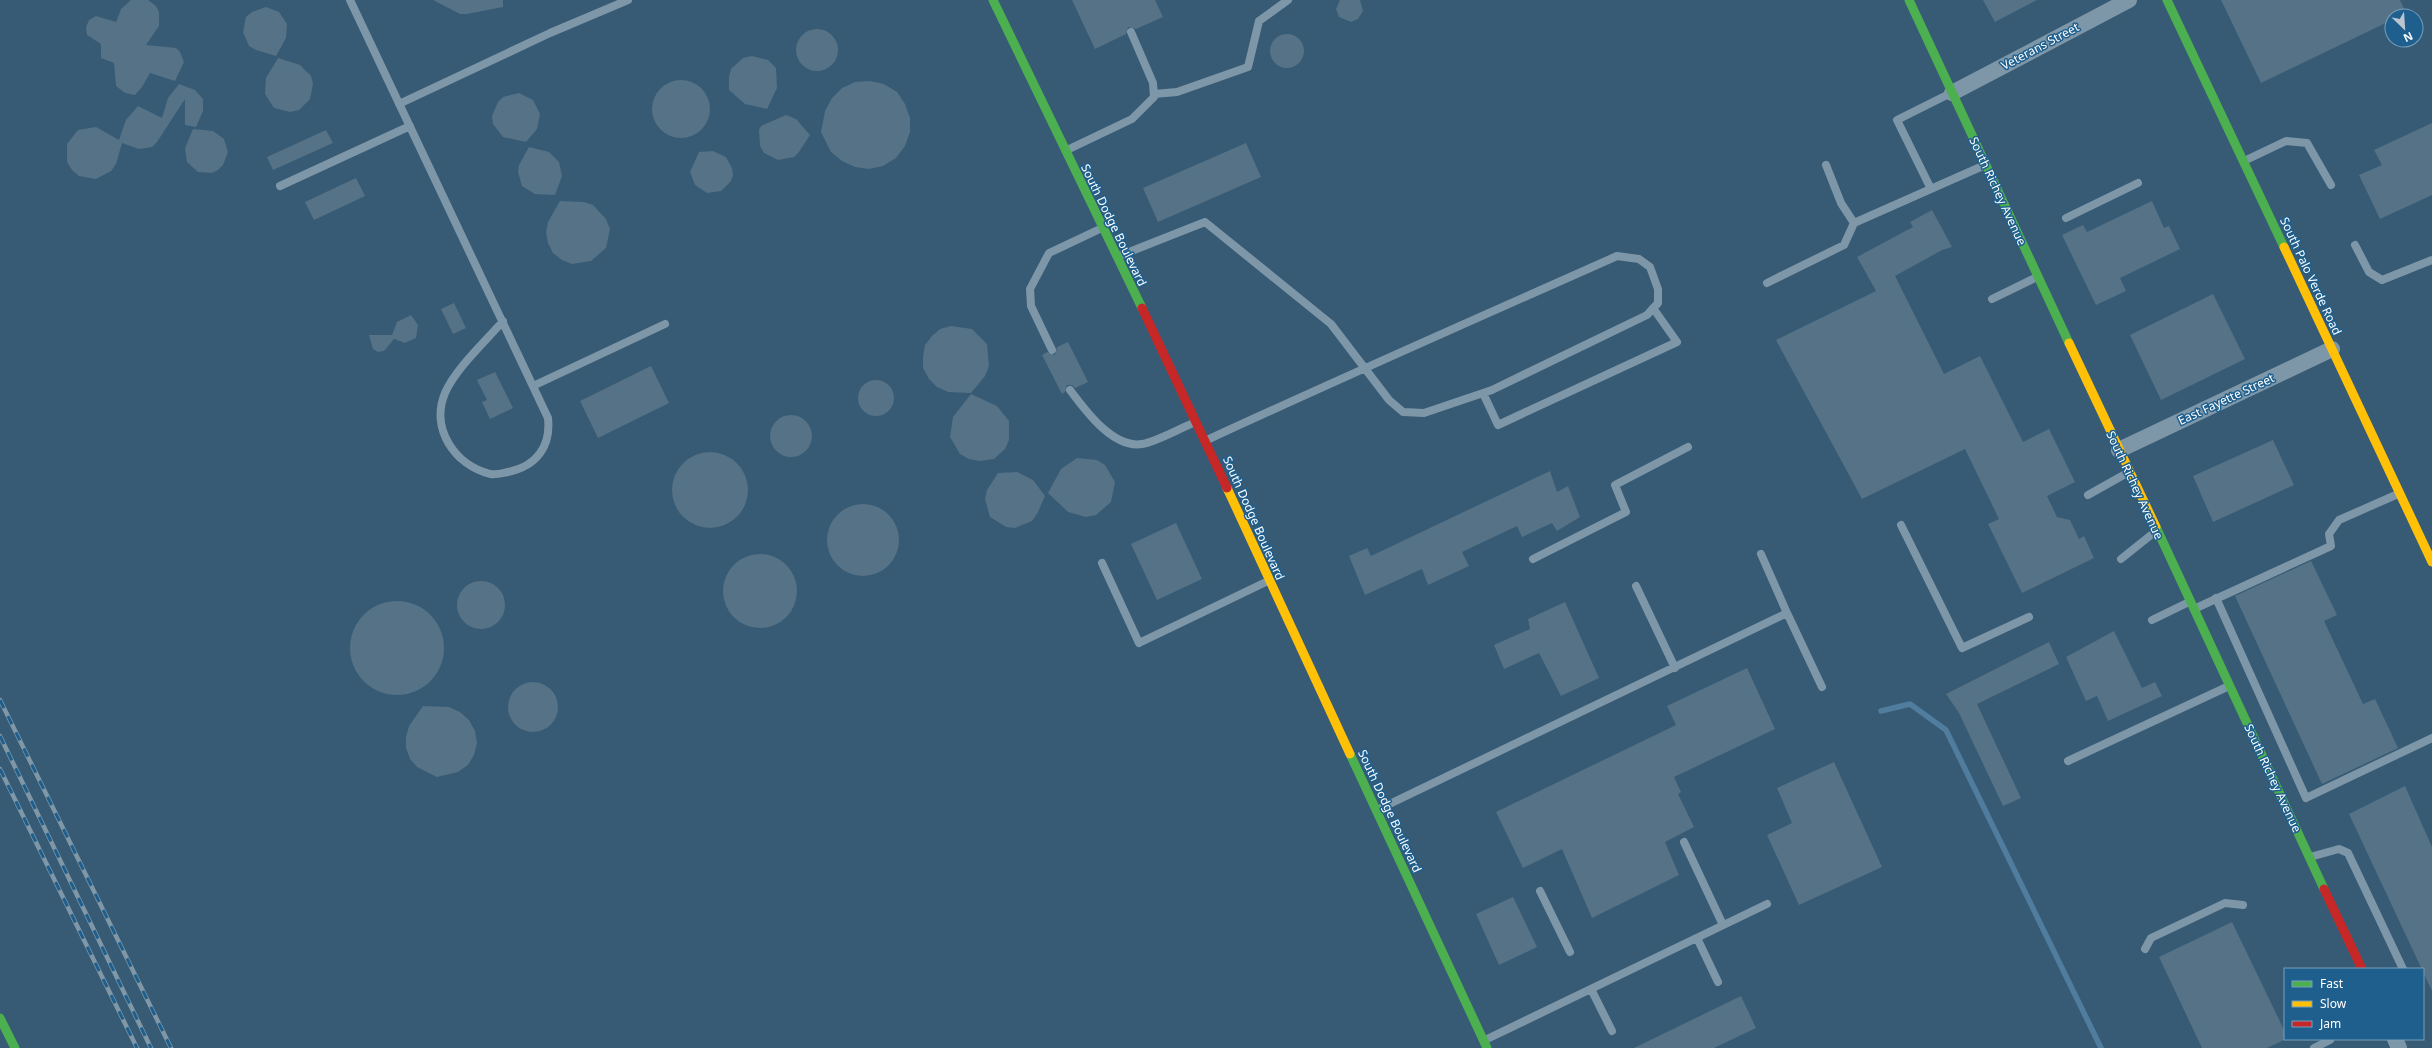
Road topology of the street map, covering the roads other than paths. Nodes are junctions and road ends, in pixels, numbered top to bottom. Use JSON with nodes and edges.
{"nodes":[{"id":1,"x":350,"y":0,"type":"edge"},
{"id":2,"x":628,"y":0,"type":"edge"},
{"id":3,"x":993,"y":0,"type":"edge"},
{"id":4,"x":1288,"y":0,"type":"edge"},
{"id":5,"x":1908,"y":0,"type":"edge"},
{"id":6,"x":2129,"y":0,"type":"edge"},
{"id":7,"x":2167,"y":0,"type":"edge"},
{"id":8,"x":1131,"y":32,"type":"dead end"},
{"id":9,"x":1952,"y":93,"type":"junction"},
{"id":10,"x":1154,"y":94,"type":"junction"},
{"id":11,"x":399,"y":104,"type":"junction"},
{"id":12,"x":410,"y":126,"type":"junction"},
{"id":13,"x":1064,"y":151,"type":"junction"},
{"id":14,"x":2243,"y":161,"type":"junction"},
{"id":15,"x":1826,"y":165,"type":"dead end"},
{"id":16,"x":1986,"y":165,"type":"junction"},
{"id":17,"x":2138,"y":182,"type":"dead end"},
{"id":18,"x":2331,"y":185,"type":"dead end"},
{"id":19,"x":280,"y":186,"type":"dead end"},
{"id":20,"x":1931,"y":189,"type":"junction"},
{"id":21,"x":2066,"y":218,"type":"dead end"},
{"id":22,"x":1854,"y":223,"type":"junction"},
{"id":23,"x":1102,"y":227,"type":"junction"},
{"id":24,"x":2355,"y":245,"type":"dead end"},
{"id":25,"x":1116,"y":257,"type":"junction"},
{"id":26,"x":2432,"y":260,"type":"edge"},
{"id":27,"x":2038,"y":276,"type":"junction"},
{"id":28,"x":1767,"y":283,"type":"dead end"},
{"id":29,"x":1992,"y":299,"type":"dead end"},
{"id":30,"x":1653,"y":308,"type":"junction"},
{"id":31,"x":503,"y":321,"type":"junction"},
{"id":32,"x":665,"y":324,"type":"dead end"},
{"id":33,"x":2332,"y":349,"type":"junction"},
{"id":34,"x":1052,"y":350,"type":"dead end"},
{"id":35,"x":1366,"y":368,"type":"junction"},
{"id":36,"x":533,"y":386,"type":"junction"},
{"id":37,"x":1070,"y":390,"type":"dead end"},
{"id":38,"x":1483,"y":393,"type":"junction"},
{"id":39,"x":1197,"y":421,"type":"junction"},
{"id":40,"x":1206,"y":440,"type":"junction"},
{"id":41,"x":1688,"y":447,"type":"dead end"},
{"id":42,"x":2119,"y":450,"type":"junction"},
{"id":43,"x":2130,"y":472,"type":"junction"},
{"id":44,"x":2400,"y":493,"type":"junction"},
{"id":45,"x":2088,"y":495,"type":"dead end"},
{"id":46,"x":1901,"y":525,"type":"dead end"},
{"id":47,"x":2157,"y":530,"type":"junction"},
{"id":48,"x":1761,"y":554,"type":"dead end"},
{"id":49,"x":1533,"y":559,"type":"dead end"},
{"id":50,"x":2121,"y":560,"type":"dead end"},
{"id":51,"x":2432,"y":562,"type":"edge"},
{"id":52,"x":1102,"y":563,"type":"dead end"},
{"id":53,"x":1268,"y":581,"type":"junction"},
{"id":54,"x":1636,"y":586,"type":"dead end"},
{"id":55,"x":2216,"y":598,"type":"junction"},
{"id":56,"x":2192,"y":605,"type":"junction"},
{"id":57,"x":1787,"y":613,"type":"junction"},
{"id":58,"x":2029,"y":617,"type":"dead end"},
{"id":59,"x":2152,"y":620,"type":"dead end"},
{"id":60,"x":1675,"y":668,"type":"junction"},
{"id":61,"x":2230,"y":686,"type":"junction"},
{"id":62,"x":1822,"y":687,"type":"dead end"},
{"id":63,"x":2432,"y":738,"type":"edge"},
{"id":64,"x":2068,"y":762,"type":"dead end"},
{"id":65,"x":1376,"y":811,"type":"junction"},
{"id":66,"x":1684,"y":842,"type":"dead end"},
{"id":67,"x":2310,"y":857,"type":"junction"},
{"id":68,"x":1540,"y":891,"type":"dead end"},
{"id":69,"x":1767,"y":904,"type":"dead end"},
{"id":70,"x":2243,"y":905,"type":"dead end"},
{"id":71,"x":1723,"y":925,"type":"junction"},
{"id":72,"x":1697,"y":938,"type":"junction"},
{"id":73,"x":2145,"y":949,"type":"dead end"},
{"id":74,"x":1570,"y":952,"type":"dead end"},
{"id":75,"x":2362,"y":968,"type":"edge"},
{"id":76,"x":2403,"y":968,"type":"edge"},
{"id":77,"x":1718,"y":982,"type":"dead end"},
{"id":78,"x":1591,"y":989,"type":"junction"},
{"id":79,"x":0,"y":1018,"type":"edge"},
{"id":80,"x":1612,"y":1031,"type":"dead end"},
{"id":81,"x":2330,"y":1040,"type":"dead end"},
{"id":82,"x":1485,"y":1044,"type":"edge"},
{"id":83,"x":15,"y":1048,"type":"edge"},
{"id":84,"x":2314,"y":1048,"type":"edge"}],
"edges":[{"from":1,"to":11,"type":"lane"},
{"from":2,"to":11,"type":"lane"},
{"from":3,"to":13,"type":"street","name":"South Dodge Boulevard"},
{"from":4,"to":10,"type":"lane"},
{"from":5,"to":9,"type":"street","name":"South Richey Avenue"},
{"from":6,"to":9,"type":"street","name":"Veterans Street"},
{"from":7,"to":14,"type":"street","name":"South Palo Verde Road"},
{"from":8,"to":10,"type":"lane"},
{"from":9,"to":16,"type":"street","name":"South Richey Avenue"},
{"from":9,"to":20,"type":"lane"},
{"from":10,"to":13,"type":"lane"},
{"from":11,"to":12,"type":"lane"},
{"from":12,"to":19,"type":"lane"},
{"from":12,"to":31,"type":"lane"},
{"from":13,"to":23,"type":"street","name":"South Dodge Boulevard"},
{"from":14,"to":18,"type":"lane"},
{"from":14,"to":33,"type":"street","name":"South Palo Verde Road"},
{"from":15,"to":22,"type":"lane"},
{"from":16,"to":20,"type":"lane"},
{"from":16,"to":27,"type":"street","name":"South Richey Avenue"},
{"from":17,"to":21,"type":"lane"},
{"from":20,"to":22,"type":"lane"},
{"from":22,"to":28,"type":"lane"},
{"from":23,"to":25,"type":"street","name":"South Dodge Boulevard"},
{"from":23,"to":34,"type":"lane"},
{"from":24,"to":26,"type":"lane"},
{"from":25,"to":35,"type":"lane"},
{"from":25,"to":39,"type":"street","name":"South Dodge Boulevard"},
{"from":27,"to":29,"type":"lane"},
{"from":27,"to":42,"type":"street","name":"South Richey Avenue"},
{"from":30,"to":35,"type":"lane"},
{"from":30,"to":38,"type":"lane"},
{"from":30,"to":38,"type":"lane"},
{"from":31,"to":36,"type":"lane"},
{"from":31,"to":36,"type":"lane"},
{"from":32,"to":36,"type":"lane"},
{"from":33,"to":42,"type":"street","name":"East Fayette Street"},
{"from":33,"to":44,"type":"street","name":"South Palo Verde Road"},
{"from":35,"to":38,"type":"lane"},
{"from":35,"to":40,"type":"lane"},
{"from":37,"to":39,"type":"lane"},
{"from":39,"to":40,"type":"street","name":"South Dodge Boulevard"},
{"from":40,"to":53,"type":"street","name":"South Dodge Boulevard"},
{"from":41,"to":49,"type":"lane"},
{"from":42,"to":43,"type":"street","name":"South Richey Avenue"},
{"from":43,"to":45,"type":"lane"},
{"from":43,"to":47,"type":"street","name":"South Richey Avenue"},
{"from":44,"to":51,"type":"street","name":"South Palo Verde Road"},
{"from":44,"to":55,"type":"lane"},
{"from":46,"to":58,"type":"lane"},
{"from":47,"to":50,"type":"lane"},
{"from":47,"to":56,"type":"street","name":"South Richey Avenue"},
{"from":48,"to":57,"type":"lane"},
{"from":52,"to":53,"type":"lane"},
{"from":53,"to":65,"type":"street","name":"South Dodge Boulevard"},
{"from":54,"to":60,"type":"lane"},
{"from":55,"to":56,"type":"lane"},
{"from":55,"to":63,"type":"lane"},
{"from":56,"to":59,"type":"lane"},
{"from":56,"to":61,"type":"street","name":"South Richey Avenue"},
{"from":57,"to":60,"type":"lane"},
{"from":57,"to":62,"type":"lane"},
{"from":60,"to":65,"type":"lane"},
{"from":61,"to":64,"type":"lane"},
{"from":61,"to":67,"type":"street","name":"South Richey Avenue"},
{"from":65,"to":82,"type":"street","name":"South Dodge Boulevard"},
{"from":66,"to":71,"type":"lane"},
{"from":67,"to":75,"type":"street","name":"South Richey Avenue"},
{"from":67,"to":76,"type":"lane"},
{"from":68,"to":74,"type":"lane"},
{"from":69,"to":71,"type":"lane"},
{"from":70,"to":73,"type":"lane"},
{"from":71,"to":72,"type":"lane"},
{"from":72,"to":77,"type":"lane"},
{"from":72,"to":78,"type":"lane"},
{"from":78,"to":80,"type":"lane"},
{"from":78,"to":82,"type":"lane"},
{"from":79,"to":83,"type":"street"},
{"from":81,"to":84,"type":"lane"}]}
